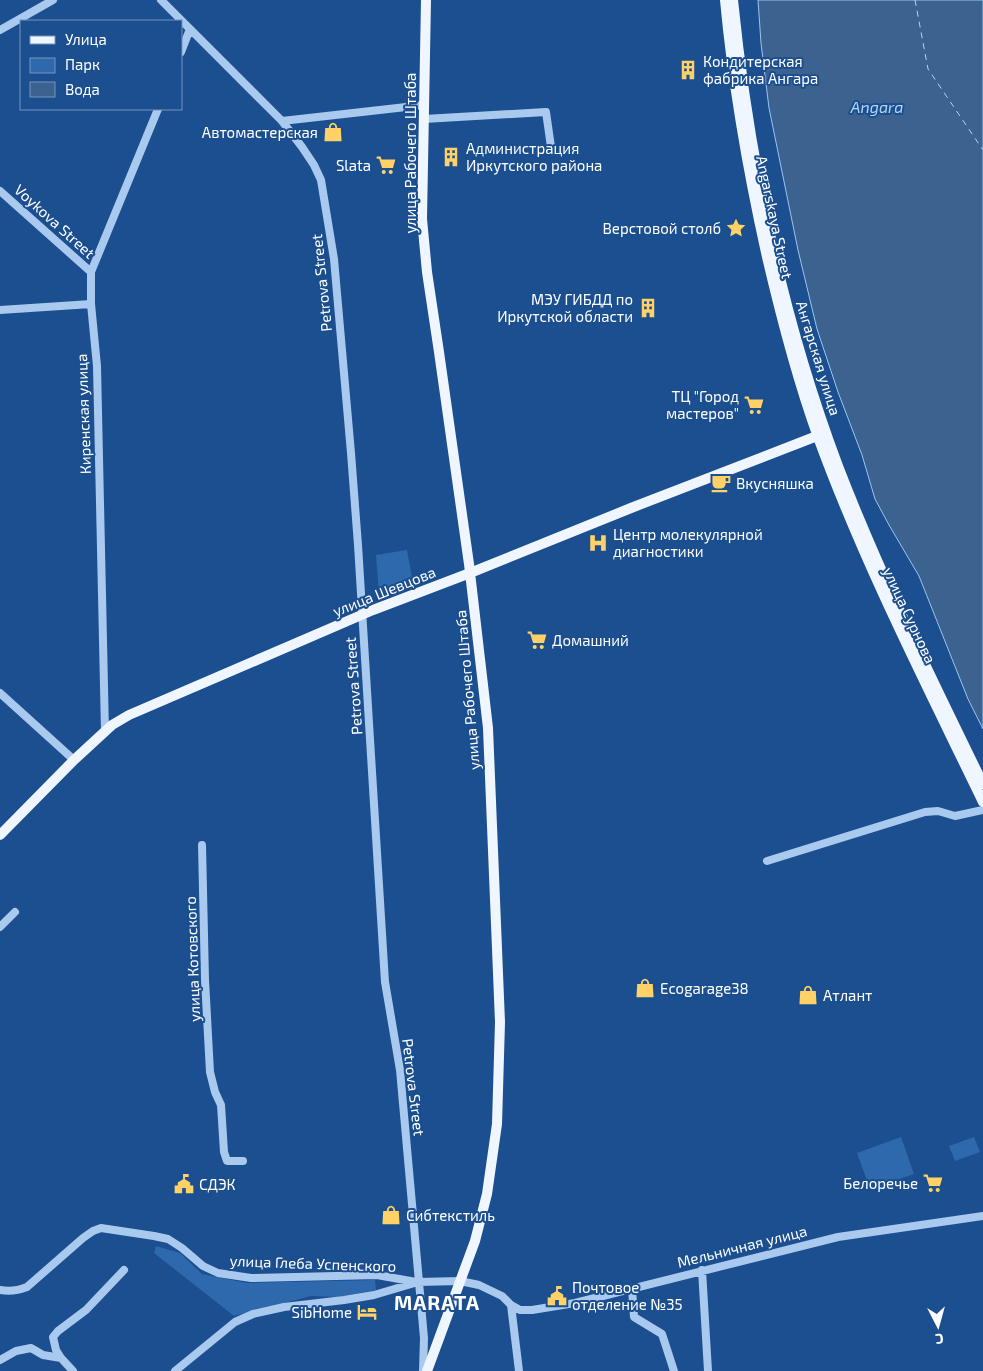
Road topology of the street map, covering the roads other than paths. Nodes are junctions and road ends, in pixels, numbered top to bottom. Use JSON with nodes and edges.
{"nodes":[{"id":1,"x":53,"y":0,"type":"edge"},
{"id":2,"x":162,"y":0,"type":"edge"},
{"id":3,"x":426,"y":0,"type":"edge"},
{"id":4,"x":725,"y":0,"type":"edge"},
{"id":5,"x":733,"y":0,"type":"edge"},
{"id":6,"x":181,"y":20,"type":"edge"},
{"id":7,"x":182,"y":21,"type":"edge"},
{"id":8,"x":190,"y":29,"type":"junction"},
{"id":9,"x":0,"y":30,"type":"edge"},
{"id":10,"x":182,"y":49,"type":"edge"},
{"id":11,"x":424,"y":105,"type":"junction"},
{"id":12,"x":158,"y":110,"type":"edge"},
{"id":13,"x":424,"y":119,"type":"junction"},
{"id":14,"x":282,"y":122,"type":"junction"},
{"id":15,"x":551,"y":147,"type":"dead end"},
{"id":16,"x":0,"y":191,"type":"edge"},
{"id":17,"x":91,"y":272,"type":"junction"},
{"id":18,"x":91,"y":304,"type":"junction"},
{"id":19,"x":0,"y":310,"type":"edge"},
{"id":20,"x":821,"y":432,"type":"junction"},
{"id":21,"x":470,"y":573,"type":"junction"},
{"id":22,"x":362,"y":615,"type":"junction"},
{"id":23,"x":0,"y":693,"type":"edge"},
{"id":24,"x":105,"y":732,"type":"junction"},
{"id":25,"x":74,"y":760,"type":"junction"},
{"id":26,"x":983,"y":784,"type":"edge"},
{"id":27,"x":983,"y":802,"type":"edge"},
{"id":28,"x":983,"y":810,"type":"edge"},
{"id":29,"x":0,"y":835,"type":"edge"},
{"id":30,"x":202,"y":846,"type":"dead end"},
{"id":31,"x":767,"y":861,"type":"dead end"},
{"id":32,"x":15,"y":912,"type":"dead end"},
{"id":33,"x":0,"y":927,"type":"edge"},
{"id":34,"x":243,"y":1161,"type":"dead end"},
{"id":35,"x":983,"y":1216,"type":"edge"},
{"id":36,"x":124,"y":1270,"type":"dead end"},
{"id":37,"x":702,"y":1270,"type":"junction"},
{"id":38,"x":460,"y":1281,"type":"junction"},
{"id":39,"x":418,"y":1282,"type":"junction"},
{"id":40,"x":632,"y":1288,"type":"junction"},
{"id":41,"x":0,"y":1290,"type":"edge"},
{"id":42,"x":511,"y":1305,"type":"junction"},
{"id":43,"x":61,"y":1358,"type":"junction"},
{"id":44,"x":0,"y":1360,"type":"edge"},
{"id":45,"x":73,"y":1371,"type":"edge"},
{"id":46,"x":175,"y":1371,"type":"edge"},
{"id":47,"x":423,"y":1371,"type":"edge"},
{"id":48,"x":428,"y":1371,"type":"edge"},
{"id":49,"x":518,"y":1371,"type":"edge"},
{"id":50,"x":674,"y":1371,"type":"edge"},
{"id":51,"x":708,"y":1371,"type":"edge"}],
"edges":[{"from":1,"to":9,"type":"street"},
{"from":2,"to":6,"type":"street","name":"Petrova Street"},
{"from":3,"to":11,"type":"main road","name":"улица Рабочего Штаба"},
{"from":4,"to":20,"type":"main road","name":"Angarskaya Street"},
{"from":5,"to":20,"type":"main road","name":"Ангарская улица"},
{"from":7,"to":8,"type":"street","name":"Petrova Street"},
{"from":8,"to":10,"type":"street"},
{"from":8,"to":14,"type":"street","name":"Petrova Street"},
{"from":11,"to":13,"type":"main road","name":"улица Рабочего Штаба"},
{"from":11,"to":14,"type":"street"},
{"from":12,"to":17,"type":"street","name":"Киренская улица"},
{"from":13,"to":15,"type":"street"},
{"from":13,"to":21,"type":"main road","name":"улица Рабочего Штаба"},
{"from":14,"to":22,"type":"street","name":"Petrova Street"},
{"from":16,"to":17,"type":"street","name":"Voykova Street"},
{"from":17,"to":18,"type":"street","name":"Киренская улица"},
{"from":18,"to":19,"type":"street"},
{"from":18,"to":24,"type":"street","name":"Киренская улица"},
{"from":20,"to":21,"type":"main road","name":"улица Шевцова"},
{"from":20,"to":26,"type":"main road","name":"улица Сурнова"},
{"from":20,"to":27,"type":"main road","name":"улица Сурнова"},
{"from":21,"to":22,"type":"main road","name":"улица Шевцова"},
{"from":21,"to":38,"type":"main road","name":"улица Рабочего Штаба"},
{"from":22,"to":24,"type":"main road","name":"улица Шевцова"},
{"from":22,"to":39,"type":"street","name":"Petrova Street"},
{"from":23,"to":25,"type":"street"},
{"from":24,"to":25,"type":"main road","name":"улица Шевцова"},
{"from":25,"to":29,"type":"main road","name":"улица Шевцова"},
{"from":28,"to":31,"type":"street"},
{"from":30,"to":34,"type":"street","name":"улица Котовского"},
{"from":32,"to":33,"type":"street"},
{"from":35,"to":37,"type":"street","name":"Мельничная улица"},
{"from":36,"to":43,"type":"street"},
{"from":37,"to":40,"type":"street","name":"Мельничная улица"},
{"from":37,"to":51,"type":"street"},
{"from":38,"to":39,"type":"street"},
{"from":38,"to":42,"type":"street"},
{"from":38,"to":48,"type":"main road","name":"улица Рабочего Штаба"},
{"from":39,"to":41,"type":"street","name":"улица Глеба Успенского"},
{"from":39,"to":46,"type":"street","name":"улица Глеба Успенского"},
{"from":39,"to":47,"type":"street","name":"Petrova Street"},
{"from":40,"to":42,"type":"street","name":"Мельничная улица"},
{"from":40,"to":50,"type":"street"},
{"from":42,"to":49,"type":"street"},
{"from":43,"to":44,"type":"street"},
{"from":43,"to":45,"type":"street"}]}
